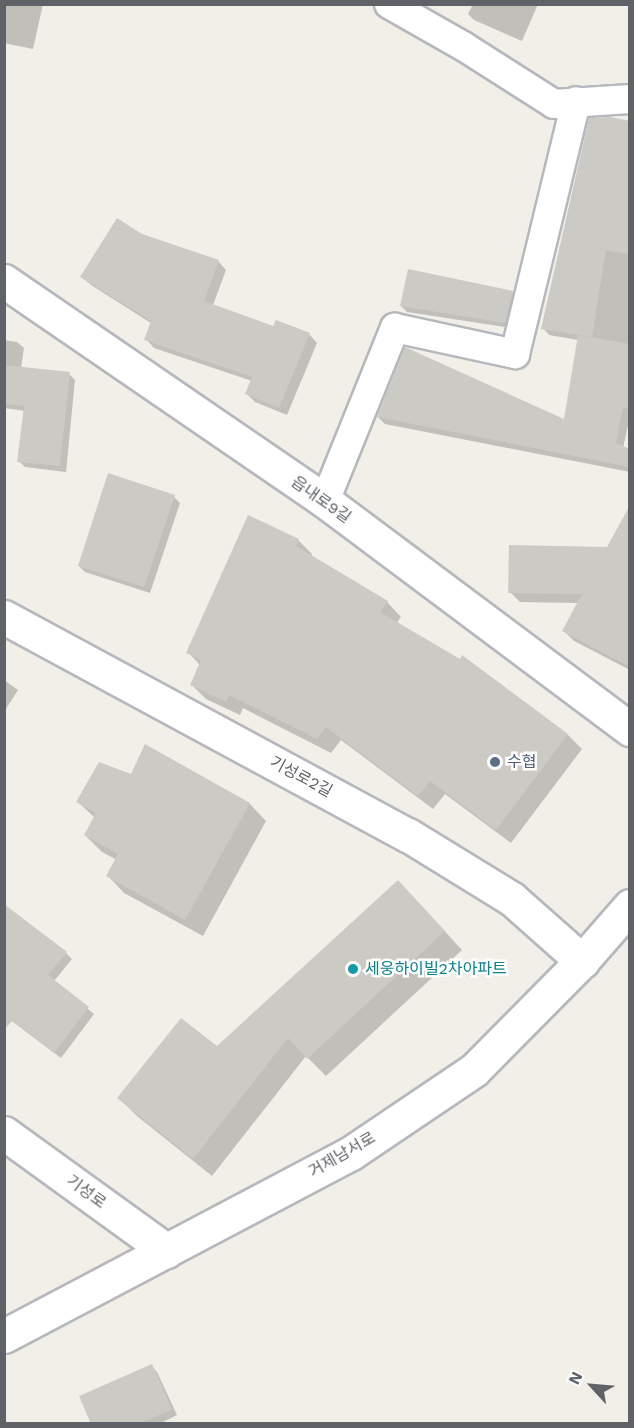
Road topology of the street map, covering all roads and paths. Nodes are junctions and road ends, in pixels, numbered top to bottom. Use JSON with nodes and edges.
{"nodes":[{"id":1,"x":389,"y":4,"type":"edge"},
{"id":2,"x":630,"y":99,"type":"edge"},
{"id":3,"x":576,"y":101,"type":"junction"},
{"id":4,"x":4,"y":281,"type":"edge"},
{"id":5,"x":325,"y":501,"type":"junction"},
{"id":6,"x":4,"y":617,"type":"edge"},
{"id":7,"x":630,"y":729,"type":"edge"},
{"id":8,"x":630,"y":906,"type":"edge"},
{"id":9,"x":582,"y":961,"type":"junction"},
{"id":10,"x":4,"y":1133,"type":"edge"},
{"id":11,"x":167,"y":1251,"type":"junction"},
{"id":12,"x":4,"y":1336,"type":"edge"}],
"edges":[{"from":1,"to":3,"type":"lane"},
{"from":2,"to":3,"type":"lane"},
{"from":3,"to":5,"type":"lane"},
{"from":4,"to":5,"type":"street","name":"읍내로9길"},
{"from":5,"to":7,"type":"street","name":"읍내로9길"},
{"from":6,"to":9,"type":"street","name":"기성로2길"},
{"from":8,"to":9,"type":"street","name":"거제남서로"},
{"from":9,"to":11,"type":"street","name":"거제남서로"},
{"from":10,"to":11,"type":"street","name":"기성로"},
{"from":11,"to":12,"type":"street","name":"거제남서로"}]}
